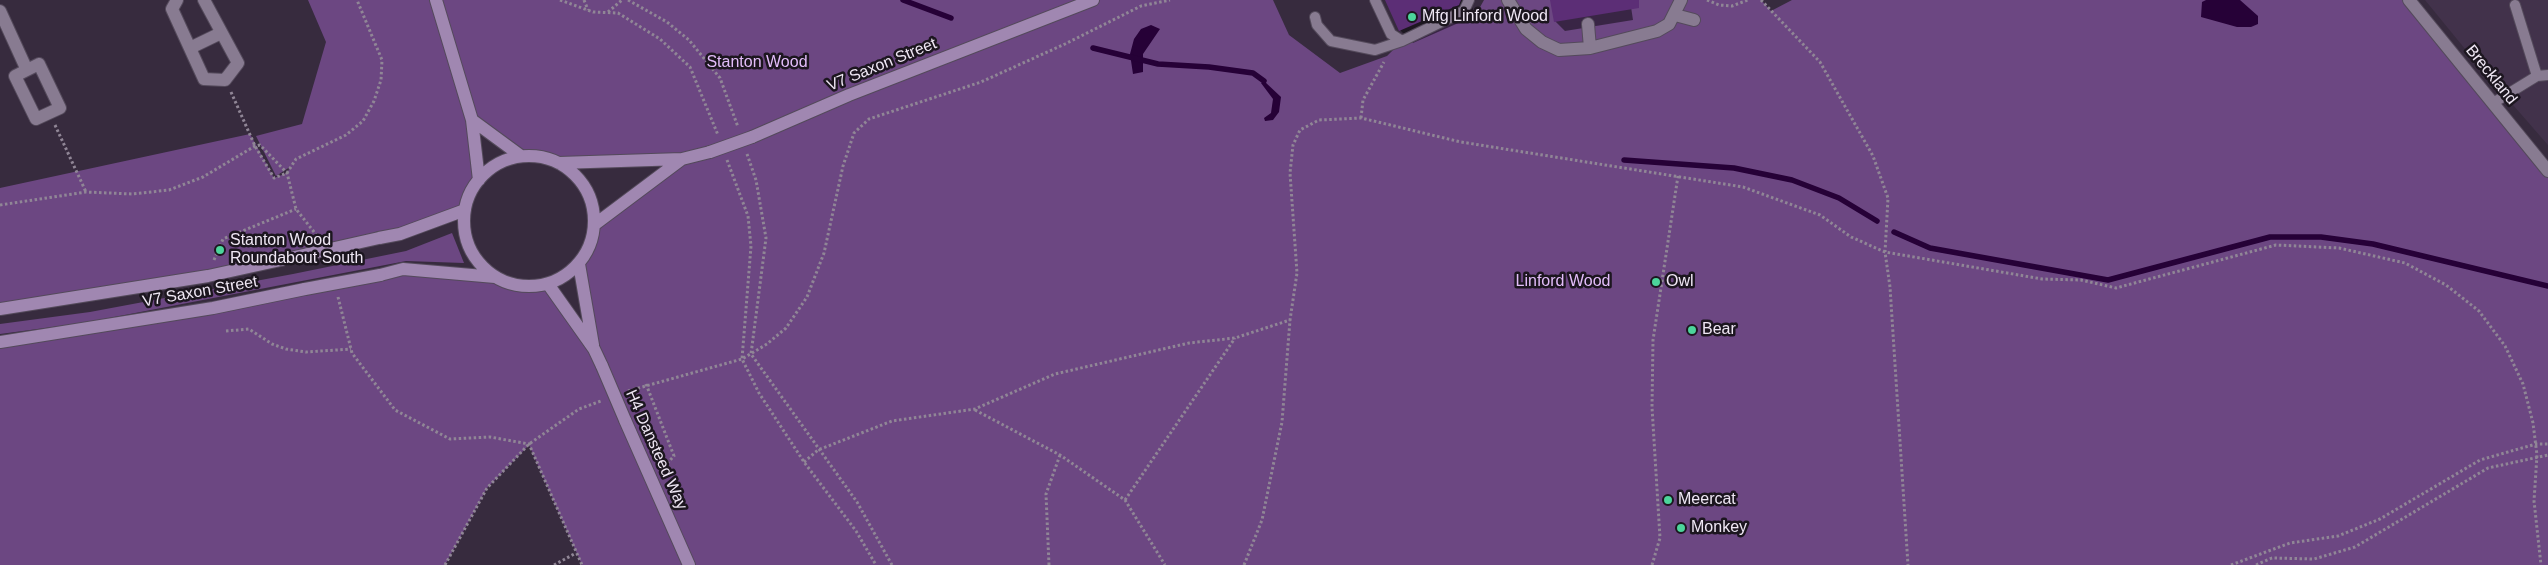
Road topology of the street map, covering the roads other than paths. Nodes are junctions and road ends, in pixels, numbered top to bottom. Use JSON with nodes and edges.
{"nodes":[{"id":1,"x":177,"y":0,"type":"edge"},
{"id":2,"x":204,"y":0,"type":"edge"},
{"id":3,"x":436,"y":0,"type":"edge"},
{"id":4,"x":1093,"y":0,"type":"edge"},
{"id":5,"x":1375,"y":0,"type":"edge"},
{"id":6,"x":1469,"y":0,"type":"edge"},
{"id":7,"x":1508,"y":0,"type":"edge"},
{"id":8,"x":1681,"y":0,"type":"edge"},
{"id":9,"x":2409,"y":0,"type":"edge"},
{"id":10,"x":2515,"y":5,"type":"dead end"},
{"id":11,"x":0,"y":11,"type":"edge"},
{"id":12,"x":1674,"y":15,"type":"junction"},
{"id":13,"x":1315,"y":17,"type":"dead end"},
{"id":14,"x":1694,"y":20,"type":"dead end"},
{"id":15,"x":1588,"y":24,"type":"dead end"},
{"id":16,"x":221,"y":33,"type":"junction"},
{"id":17,"x":1402,"y":41,"type":"junction"},
{"id":18,"x":190,"y":48,"type":"junction"},
{"id":19,"x":1590,"y":48,"type":"junction"},
{"id":20,"x":26,"y":68,"type":"junction"},
{"id":21,"x":2543,"y":75,"type":"edge"},
{"id":22,"x":2493,"y":103,"type":"junction"},
{"id":23,"x":472,"y":120,"type":"junction"},
{"id":24,"x":521,"y":156,"type":"junction"},
{"id":25,"x":682,"y":159,"type":"junction"},
{"id":26,"x":559,"y":163,"type":"junction"},
{"id":27,"x":2548,"y":171,"type":"edge"},
{"id":28,"x":479,"y":180,"type":"junction"},
{"id":29,"x":465,"y":210,"type":"junction"},
{"id":30,"x":594,"y":226,"type":"junction"},
{"id":31,"x":579,"y":264,"type":"junction"},
{"id":32,"x":495,"y":277,"type":"junction"},
{"id":33,"x":548,"y":284,"type":"junction"},
{"id":34,"x":0,"y":309,"type":"edge"},
{"id":35,"x":0,"y":342,"type":"edge"},
{"id":36,"x":594,"y":349,"type":"junction"},
{"id":37,"x":689,"y":565,"type":"edge"}],
"edges":[{"from":1,"to":18,"type":"street"},
{"from":2,"to":16,"type":"street"},
{"from":3,"to":23,"type":"street"},
{"from":4,"to":25,"type":"street","name":"V7 Saxon Street","bridge":true},
{"from":5,"to":17,"type":"lane"},
{"from":6,"to":17,"type":"lane"},
{"from":7,"to":19,"type":"street"},
{"from":8,"to":12,"type":"street"},
{"from":9,"to":22,"type":"street","name":"Breckland"},
{"from":10,"to":21,"type":"lane"},
{"from":11,"to":20,"type":"street"},
{"from":12,"to":14,"type":"street"},
{"from":12,"to":19,"type":"street"},
{"from":13,"to":17,"type":"lane"},
{"from":15,"to":19,"type":"street"},
{"from":16,"to":18,"type":"street"},
{"from":16,"to":18,"type":"street"},
{"from":20,"to":20,"type":"street"},
{"from":21,"to":22,"type":"lane"},
{"from":22,"to":27,"type":"street","name":"Breckland"},
{"from":23,"to":24,"type":"street"},
{"from":23,"to":28,"type":"street"},
{"from":24,"to":26,"type":"street"},
{"from":24,"to":28,"type":"street"},
{"from":25,"to":26,"type":"street","name":"V7 Saxon Street"},
{"from":25,"to":30,"type":"street","name":"V7 Saxon Street"},
{"from":26,"to":30,"type":"street"},
{"from":28,"to":29,"type":"street"},
{"from":29,"to":32,"type":"street"},
{"from":29,"to":34,"type":"street","name":"V7 Saxon Street","bridge":true},
{"from":30,"to":31,"type":"street"},
{"from":31,"to":33,"type":"street"},
{"from":31,"to":36,"type":"street","name":"H4 Dansteed Way"},
{"from":32,"to":33,"type":"street"},
{"from":32,"to":35,"type":"street","name":"V7 Saxon Street","bridge":true},
{"from":33,"to":36,"type":"street","name":"H4 Dansteed Way"},
{"from":36,"to":37,"type":"street","name":"H4 Dansteed Way","bridge":true}]}
